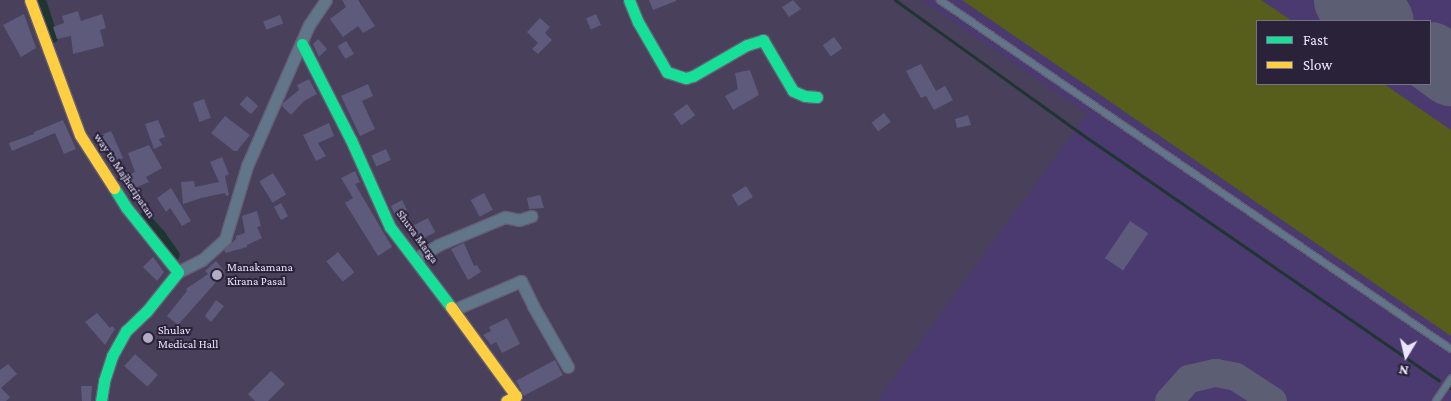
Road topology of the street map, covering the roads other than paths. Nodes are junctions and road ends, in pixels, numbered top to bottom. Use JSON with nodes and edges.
{"nodes":[{"id":1,"x":30,"y":0,"type":"edge"},
{"id":2,"x":326,"y":0,"type":"edge"},
{"id":3,"x":629,"y":0,"type":"edge"},
{"id":4,"x":940,"y":0,"type":"edge"},
{"id":5,"x":302,"y":44,"type":"junction"},
{"id":6,"x":818,"y":98,"type":"dead end"},
{"id":7,"x":531,"y":216,"type":"dead end"},
{"id":8,"x":415,"y":259,"type":"junction"},
{"id":9,"x":178,"y":272,"type":"junction"},
{"id":10,"x":453,"y":310,"type":"junction"},
{"id":11,"x":1451,"y":349,"type":"edge"},
{"id":12,"x":568,"y":367,"type":"dead end"},
{"id":13,"x":1451,"y":379,"type":"edge"},
{"id":14,"x":101,"y":401,"type":"edge"},
{"id":15,"x":506,"y":401,"type":"edge"},
{"id":16,"x":1436,"y":401,"type":"edge"}],
"edges":[{"from":1,"to":9,"type":"street","name":"way to Majheripatan"},
{"from":2,"to":5,"type":"street"},
{"from":3,"to":6,"type":"street"},
{"from":4,"to":11,"type":"lane"},
{"from":5,"to":8,"type":"street","name":"Shuva Marga"},
{"from":5,"to":9,"type":"street"},
{"from":7,"to":8,"type":"street"},
{"from":8,"to":10,"type":"street","name":"Shuva Marga"},
{"from":9,"to":14,"type":"street"},
{"from":10,"to":12,"type":"street"},
{"from":10,"to":15,"type":"street","name":"Shuva Marga"},
{"from":13,"to":16,"type":"lane"}]}
